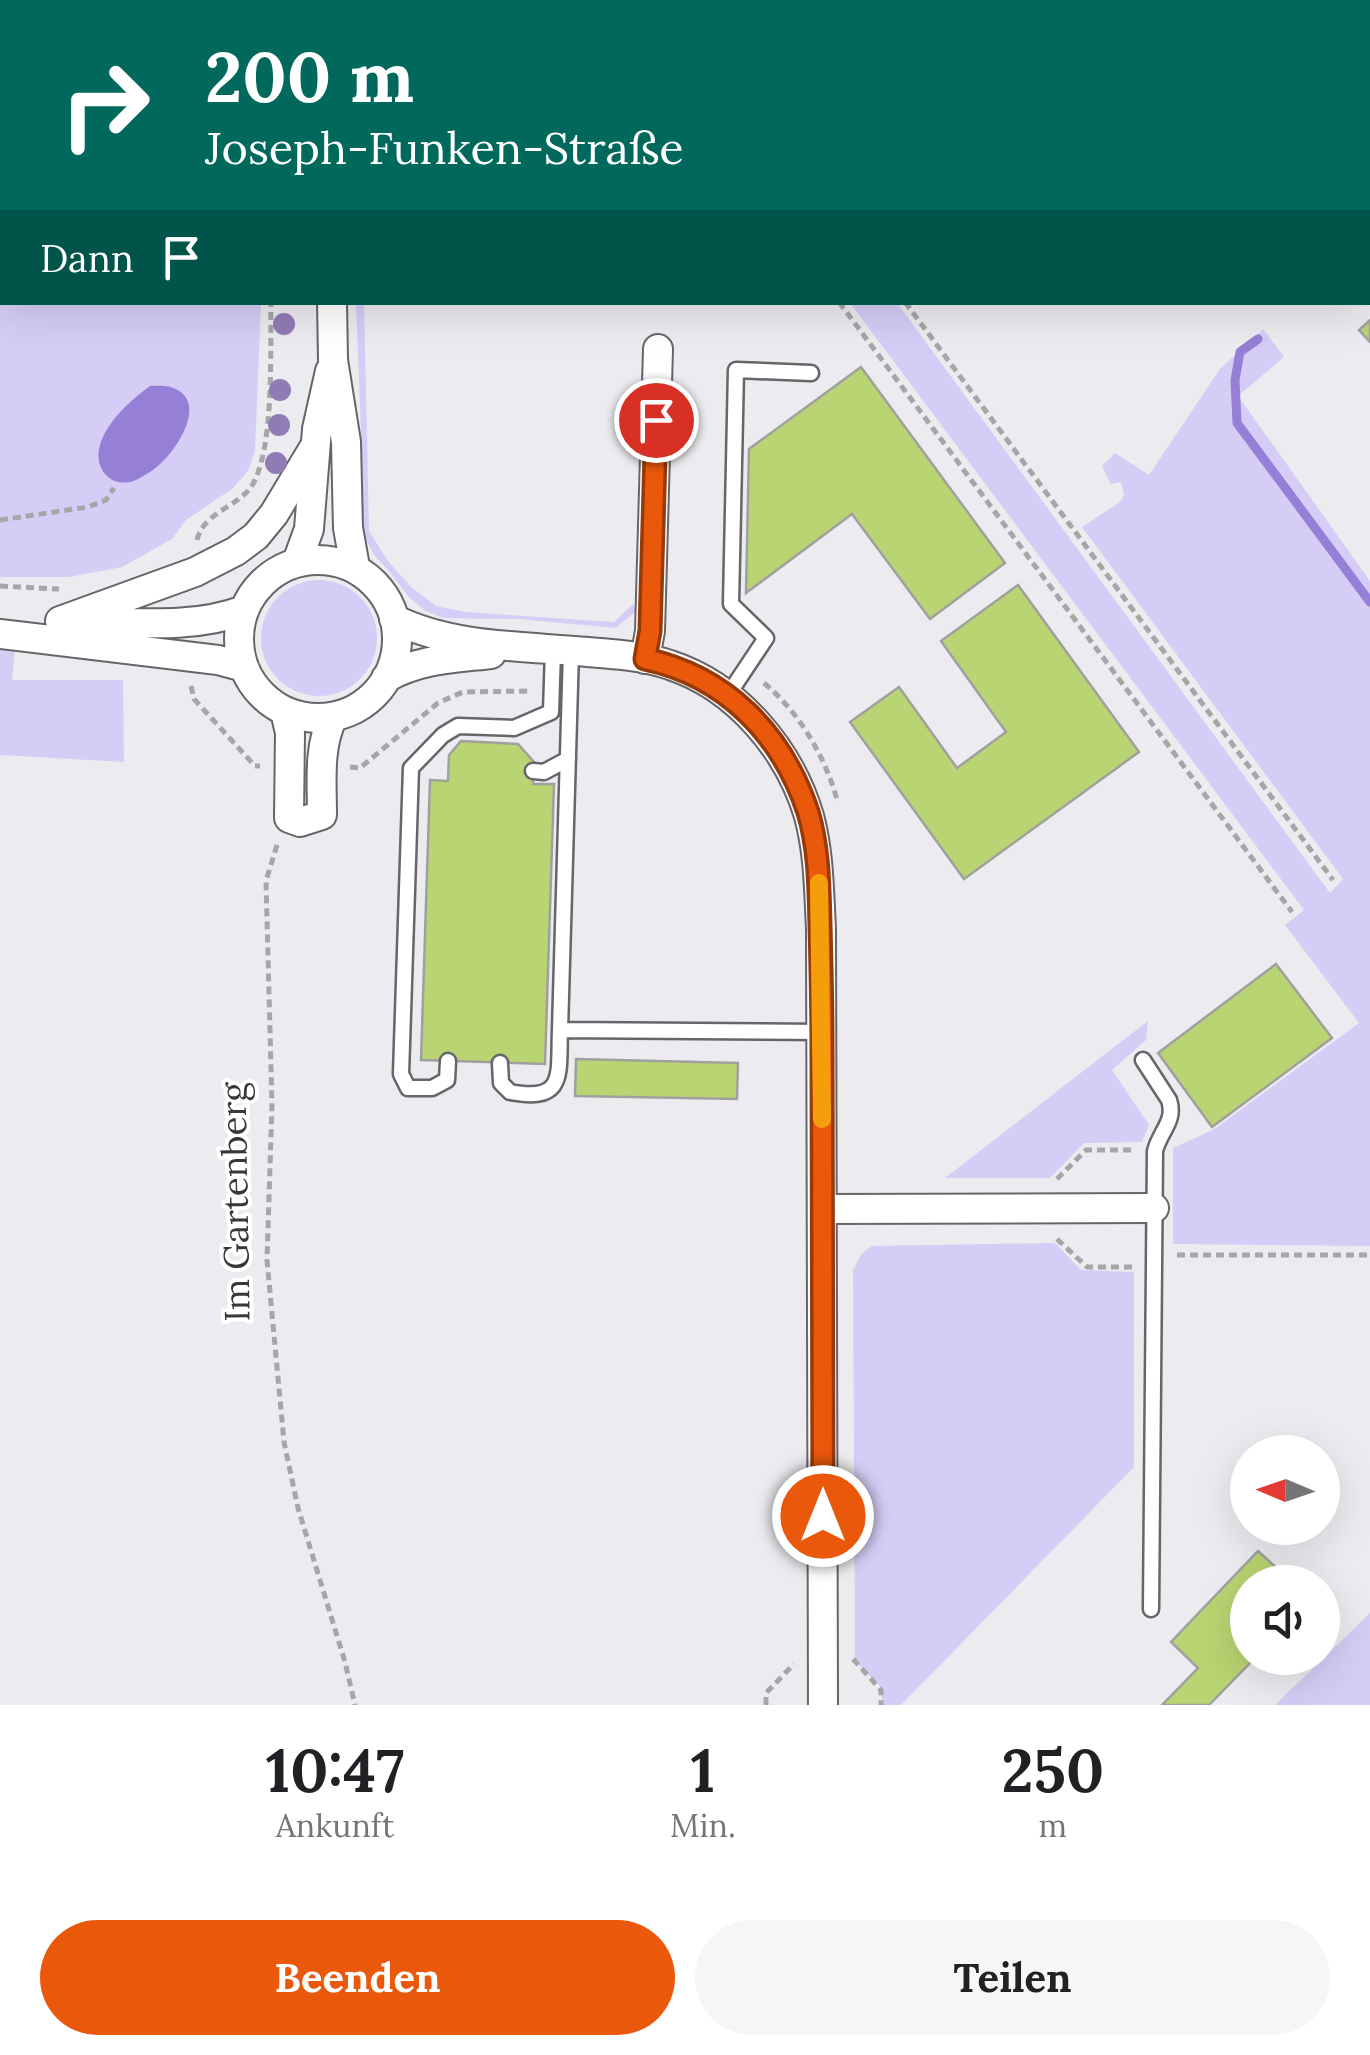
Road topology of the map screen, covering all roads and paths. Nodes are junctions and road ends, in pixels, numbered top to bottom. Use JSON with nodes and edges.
{"nodes":[{"id":1,"x":271,"y":305,"type":"edge"},
{"id":2,"x":332,"y":305,"type":"edge"},
{"id":3,"x":841,"y":305,"type":"edge"},
{"id":4,"x":907,"y":305,"type":"edge"},
{"id":5,"x":658,"y":350,"type":"dead end"},
{"id":6,"x":333,"y":360,"type":"junction"},
{"id":7,"x":811,"y":373,"type":"dead end"},
{"id":8,"x":315,"y":446,"type":"junction"},
{"id":9,"x":114,"y":488,"type":"dead end"},
{"id":10,"x":0,"y":520,"type":"edge"},
{"id":11,"x":297,"y":562,"type":"junction"},
{"id":12,"x":356,"y":567,"type":"junction"},
{"id":13,"x":194,"y":572,"type":"junction"},
{"id":14,"x":244,"y":610,"type":"junction"},
{"id":15,"x":394,"y":619,"type":"junction"},
{"id":16,"x":0,"y":620,"type":"edge"},
{"id":17,"x":60,"y":621,"type":"junction"},
{"id":18,"x":0,"y":634,"type":"edge"},
{"id":19,"x":551,"y":650,"type":"junction"},
{"id":20,"x":192,"y":657,"type":"junction"},
{"id":21,"x":645,"y":659,"type":"junction"},
{"id":22,"x":244,"y":667,"type":"junction"},
{"id":23,"x":386,"y":678,"type":"junction"},
{"id":24,"x":552,"y":690,"type":"junction"},
{"id":25,"x":728,"y":695,"type":"junction"},
{"id":26,"x":286,"y":711,"type":"junction"},
{"id":27,"x":333,"y":717,"type":"junction"},
{"id":28,"x":568,"y":760,"type":"junction"},
{"id":29,"x":290,"y":766,"type":"junction"},
{"id":30,"x":323,"y":767,"type":"junction"},
{"id":31,"x":534,"y":771,"type":"dead end"},
{"id":32,"x":300,"y":822,"type":"junction"},
{"id":33,"x":1333,"y":880,"type":"dead end"},
{"id":34,"x":1292,"y":912,"type":"dead end"},
{"id":35,"x":560,"y":1030,"type":"junction"},
{"id":36,"x":822,"y":1032,"type":"junction"},
{"id":37,"x":1144,"y":1060,"type":"dead end"},
{"id":38,"x":448,"y":1061,"type":"dead end"},
{"id":39,"x":500,"y":1062,"type":"dead end"},
{"id":40,"x":1154,"y":1150,"type":"junction"},
{"id":41,"x":1054,"y":1182,"type":"dead end"},
{"id":42,"x":1154,"y":1208,"type":"junction"},
{"id":43,"x":822,"y":1209,"type":"junction"},
{"id":44,"x":1058,"y":1239,"type":"dead end"},
{"id":45,"x":1370,"y":1254,"type":"edge"},
{"id":46,"x":1154,"y":1261,"type":"junction"},
{"id":47,"x":1151,"y":1609,"type":"dead end"},
{"id":48,"x":853,"y":1641,"type":"dead end"},
{"id":49,"x":796,"y":1663,"type":"dead end"},
{"id":50,"x":355,"y":1705,"type":"edge"},
{"id":51,"x":766,"y":1705,"type":"edge"},
{"id":52,"x":823,"y":1705,"type":"edge"},
{"id":53,"x":881,"y":1705,"type":"edge"}],
"edges":[{"from":1,"to":13,"type":"path"},
{"from":2,"to":6,"type":"street"},
{"from":3,"to":34,"type":"path"},
{"from":4,"to":33,"type":"path"},
{"from":5,"to":21,"type":"street"},
{"from":6,"to":8,"type":"street"},
{"from":6,"to":12,"type":"street"},
{"from":7,"to":25,"type":"lane"},
{"from":8,"to":11,"type":"street"},
{"from":8,"to":13,"type":"street"},
{"from":9,"to":10,"type":"path"},
{"from":11,"to":12,"type":"street"},
{"from":11,"to":14,"type":"street"},
{"from":12,"to":15,"type":"street"},
{"from":13,"to":17,"type":"street"},
{"from":14,"to":17,"type":"street"},
{"from":14,"to":22,"type":"street"},
{"from":15,"to":19,"type":"street"},
{"from":15,"to":23,"type":"street"},
{"from":16,"to":17,"type":"street"},
{"from":18,"to":20,"type":"street"},
{"from":19,"to":21,"type":"street"},
{"from":19,"to":23,"type":"street"},
{"from":19,"to":24,"type":"lane"},
{"from":19,"to":28,"type":"lane"},
{"from":20,"to":22,"type":"street"},
{"from":20,"to":29,"type":"path"},
{"from":21,"to":25,"type":"street"},
{"from":22,"to":26,"type":"street"},
{"from":23,"to":27,"type":"street"},
{"from":24,"to":30,"type":"path"},
{"from":24,"to":38,"type":"lane"},
{"from":25,"to":36,"type":"street"},
{"from":26,"to":27,"type":"street"},
{"from":26,"to":29,"type":"street"},
{"from":27,"to":30,"type":"street"},
{"from":28,"to":31,"type":"lane"},
{"from":28,"to":35,"type":"lane"},
{"from":29,"to":32,"type":"street"},
{"from":30,"to":32,"type":"street"},
{"from":32,"to":50,"type":"path","name":"Im Gartenberg"},
{"from":35,"to":36,"type":"lane"},
{"from":35,"to":39,"type":"lane"},
{"from":36,"to":43,"type":"street"},
{"from":37,"to":40,"type":"lane"},
{"from":40,"to":41,"type":"path"},
{"from":40,"to":42,"type":"lane"},
{"from":42,"to":43,"type":"street"},
{"from":42,"to":46,"type":"lane"},
{"from":43,"to":52,"type":"street"},
{"from":44,"to":46,"type":"path"},
{"from":45,"to":46,"type":"path"},
{"from":46,"to":47,"type":"lane"},
{"from":48,"to":53,"type":"path"},
{"from":49,"to":51,"type":"path"}]}
